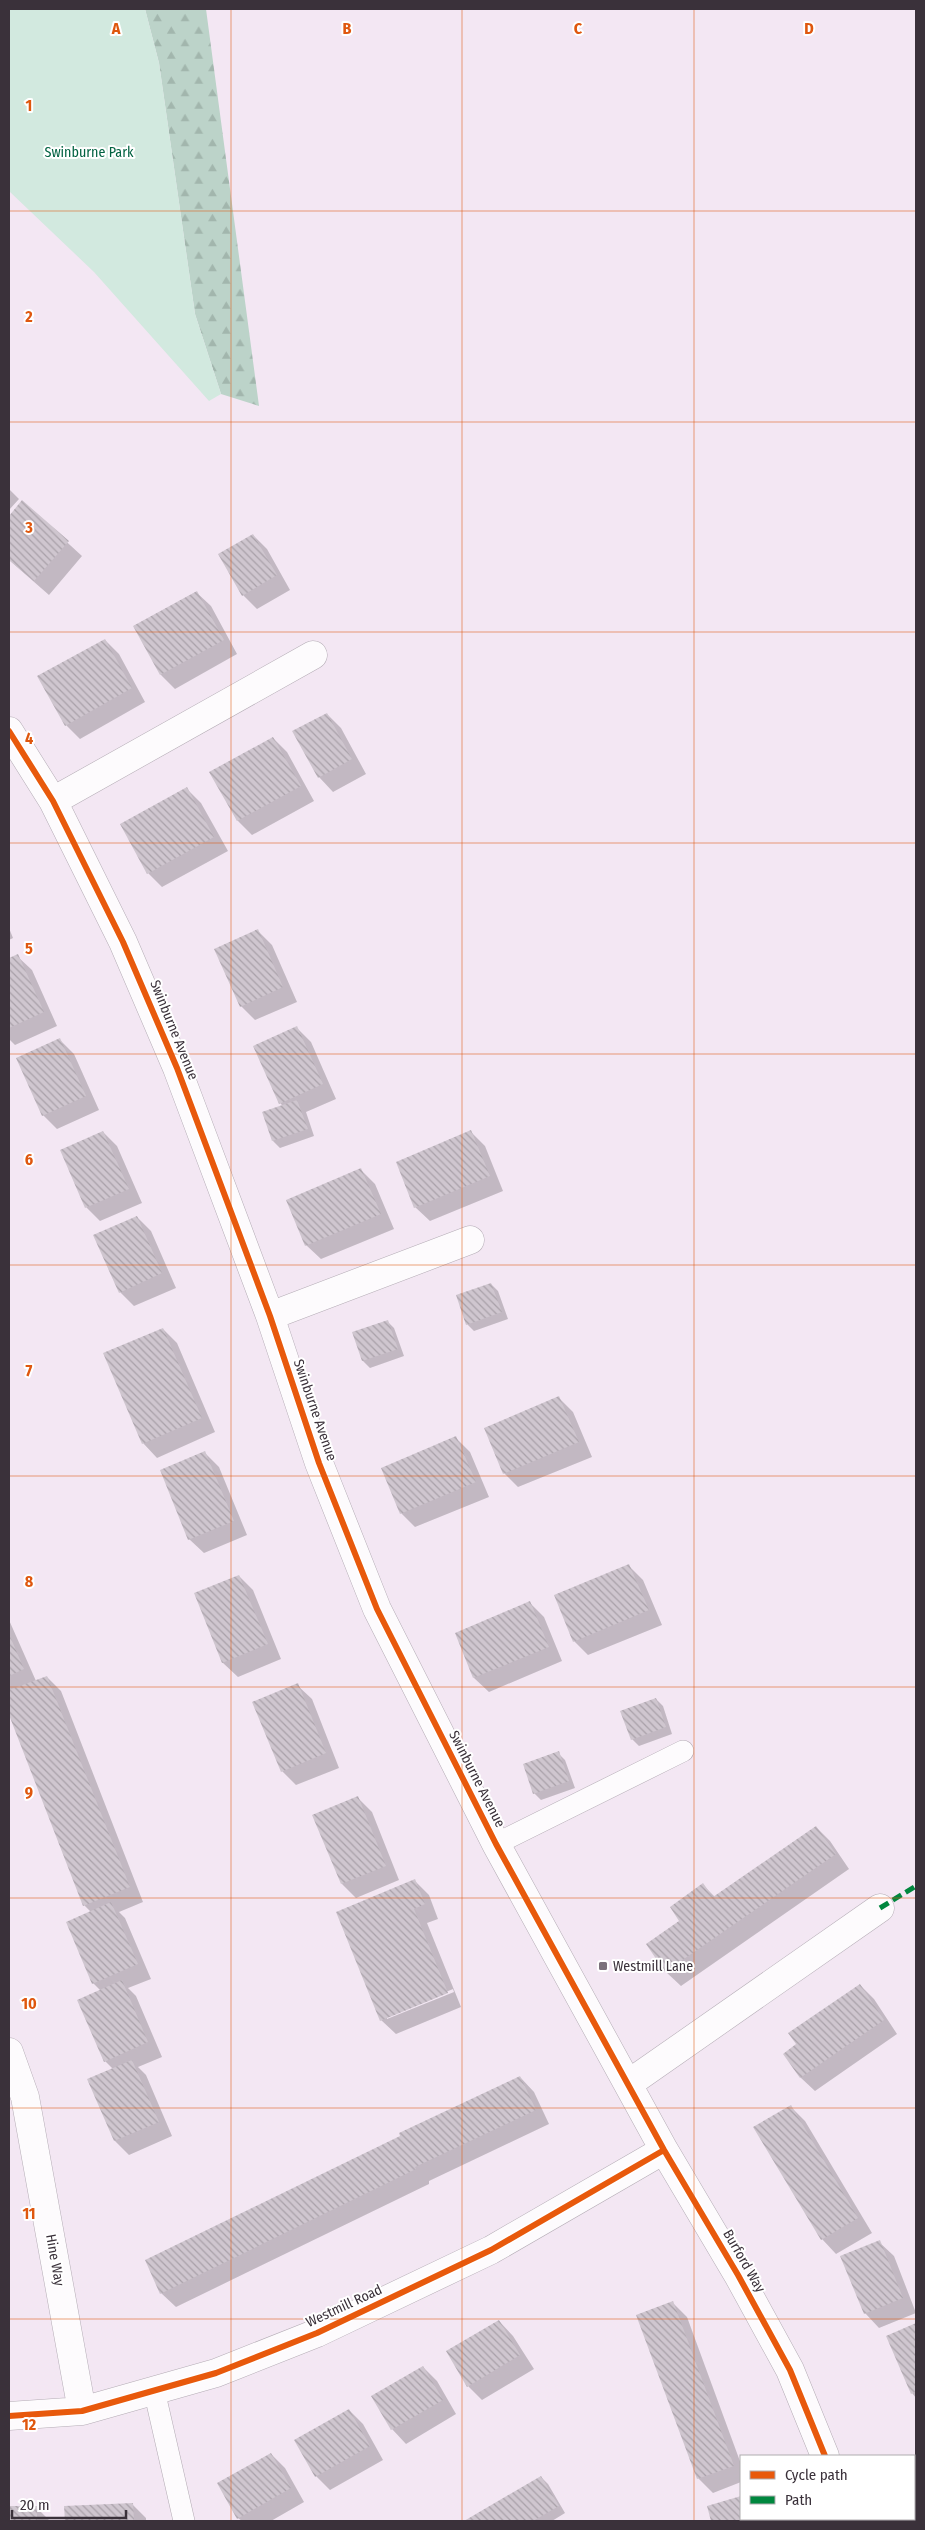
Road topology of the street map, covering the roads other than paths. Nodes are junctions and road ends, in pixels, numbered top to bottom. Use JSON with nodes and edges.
{"nodes":[{"id":1,"x":313,"y":655,"type":"dead end"},
{"id":2,"x":9,"y":731,"type":"edge"},
{"id":3,"x":53,"y":801,"type":"junction"},
{"id":4,"x":470,"y":1240,"type":"dead end"},
{"id":5,"x":270,"y":1316,"type":"junction"},
{"id":6,"x":684,"y":1751,"type":"dead end"},
{"id":7,"x":496,"y":1844,"type":"junction"},
{"id":8,"x":880,"y":1908,"type":"dead end"},
{"id":9,"x":9,"y":2052,"type":"edge"},
{"id":10,"x":628,"y":2084,"type":"junction"},
{"id":11,"x":664,"y":2150,"type":"junction"},
{"id":12,"x":154,"y":2390,"type":"junction"},
{"id":13,"x":82,"y":2411,"type":"junction"},
{"id":14,"x":9,"y":2416,"type":"edge"},
{"id":15,"x":825,"y":2455,"type":"edge"},
{"id":16,"x":184,"y":2521,"type":"edge"}],
"edges":[{"from":1,"to":3,"type":"street"},
{"from":2,"to":3,"type":"street","name":"Swinburne Avenue"},
{"from":3,"to":5,"type":"street","name":"Swinburne Avenue"},
{"from":4,"to":5,"type":"street"},
{"from":5,"to":7,"type":"street","name":"Swinburne Avenue"},
{"from":6,"to":7,"type":"lane"},
{"from":7,"to":10,"type":"street","name":"Swinburne Avenue"},
{"from":8,"to":10,"type":"street"},
{"from":9,"to":13,"type":"street","name":"Hine Way"},
{"from":10,"to":11,"type":"street","name":"Burford Way"},
{"from":11,"to":12,"type":"street","name":"Westmill Road"},
{"from":11,"to":15,"type":"street","name":"Burford Way"},
{"from":12,"to":13,"type":"street","name":"Westmill Road"},
{"from":12,"to":16,"type":"lane"},
{"from":13,"to":14,"type":"street","name":"Westmill Road"}]}
